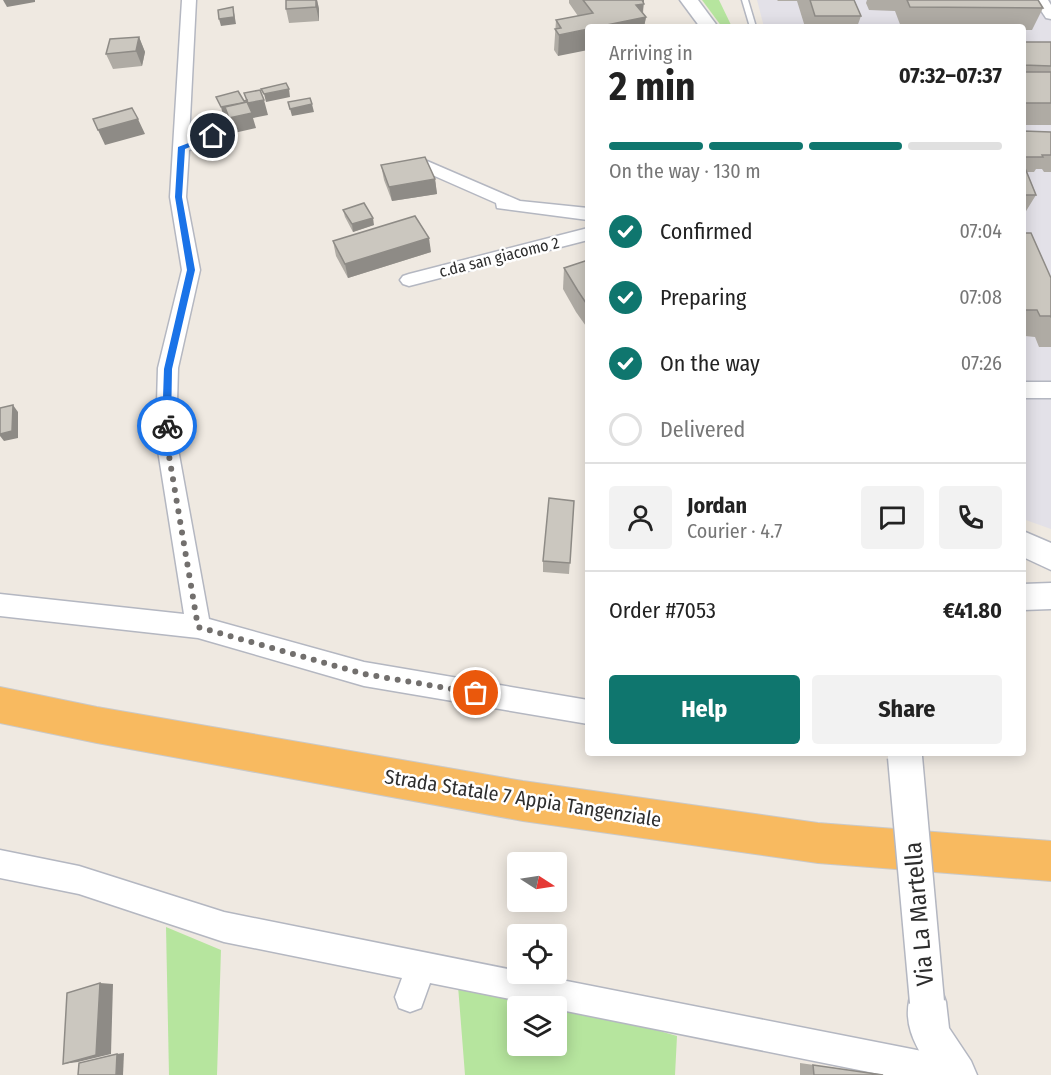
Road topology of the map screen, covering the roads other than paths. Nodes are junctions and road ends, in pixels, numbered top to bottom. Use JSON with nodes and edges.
{"nodes":[{"id":1,"x":189,"y":0,"type":"edge"},
{"id":2,"x":689,"y":0,"type":"edge"},
{"id":3,"x":745,"y":0,"type":"edge"},
{"id":4,"x":1041,"y":0,"type":"edge"},
{"id":5,"x":1051,"y":15,"type":"edge"},
{"id":6,"x":707,"y":24,"type":"edge"},
{"id":7,"x":752,"y":24,"type":"edge"},
{"id":8,"x":213,"y":136,"type":"dead end"},
{"id":9,"x":182,"y":147,"type":"junction"},
{"id":10,"x":427,"y":166,"type":"edge"},
{"id":11,"x":491,"y":203,"type":"dead end"},
{"id":12,"x":518,"y":206,"type":"junction"},
{"id":13,"x":585,"y":214,"type":"edge"},
{"id":14,"x":585,"y":235,"type":"edge"},
{"id":15,"x":410,"y":280,"type":"dead end"},
{"id":16,"x":1026,"y":390,"type":"edge"},
{"id":17,"x":1051,"y":390,"type":"edge"},
{"id":18,"x":1026,"y":544,"type":"edge"},
{"id":19,"x":1051,"y":557,"type":"edge"},
{"id":20,"x":1051,"y":596,"type":"edge"},
{"id":21,"x":1026,"y":597,"type":"edge"},
{"id":22,"x":0,"y":605,"type":"edge"},
{"id":23,"x":198,"y":627,"type":"junction"},
{"id":24,"x":0,"y":705,"type":"edge"},
{"id":25,"x":585,"y":711,"type":"edge"},
{"id":26,"x":904,"y":756,"type":"edge"},
{"id":27,"x":1051,"y":861,"type":"edge"},
{"id":28,"x":0,"y":864,"type":"edge"},
{"id":29,"x":421,"y":966,"type":"junction"},
{"id":30,"x":410,"y":997,"type":"dead end"},
{"id":31,"x":936,"y":1051,"type":"edge"}],
"edges":[{"from":1,"to":9,"type":"street"},
{"from":2,"to":6,"type":"street"},
{"from":3,"to":7,"type":"lane"},
{"from":4,"to":5,"type":"street"},
{"from":8,"to":9,"type":"street"},
{"from":9,"to":23,"type":"street"},
{"from":10,"to":12,"type":"street","name":"c.da san giacomo 2"},
{"from":11,"to":12,"type":"street","name":"c.da san giacomo 2"},
{"from":12,"to":13,"type":"street","name":"c.da san giacomo 2"},
{"from":14,"to":15,"type":"street","name":"c.da san giacomo 2"},
{"from":16,"to":17,"type":"street"},
{"from":18,"to":19,"type":"street"},
{"from":20,"to":21,"type":"street"},
{"from":22,"to":23,"type":"street"},
{"from":23,"to":25,"type":"street"},
{"from":24,"to":27,"type":"highway","name":"Strada Statale 7 Appia Tangenziale"},
{"from":26,"to":31,"type":"street","name":"Via La Martella","bridge":true},
{"from":28,"to":29,"type":"street"},
{"from":29,"to":30,"type":"street"},
{"from":29,"to":31,"type":"street"}]}
